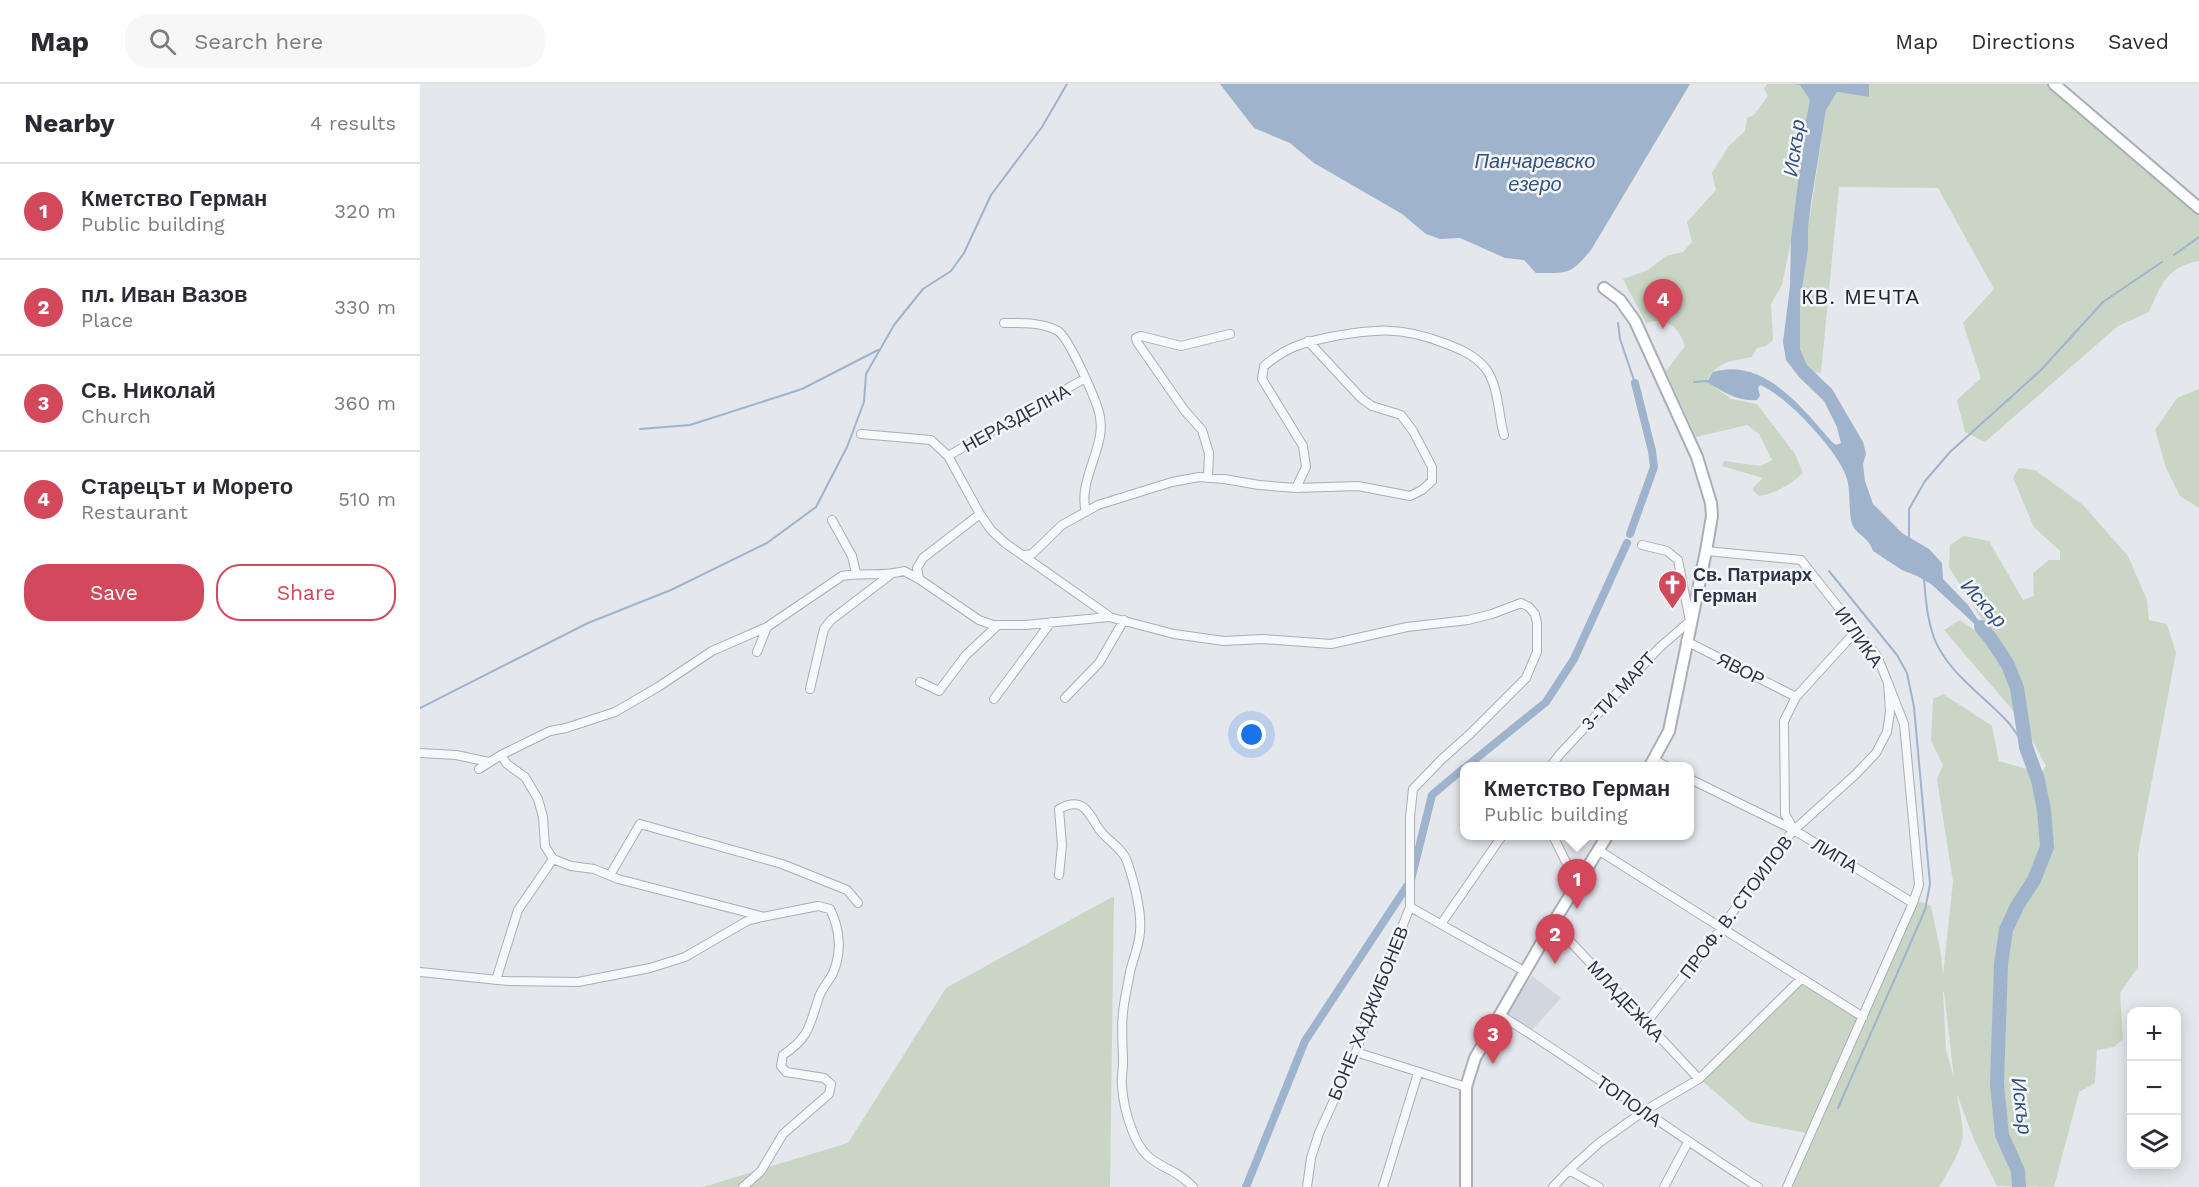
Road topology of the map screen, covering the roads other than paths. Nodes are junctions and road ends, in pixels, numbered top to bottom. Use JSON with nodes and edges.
{"nodes":[{"id":1,"x":2054,"y":84,"type":"edge"},
{"id":2,"x":2199,"y":208,"type":"edge"},
{"id":3,"x":1604,"y":288,"type":"dead end"},
{"id":4,"x":1004,"y":323,"type":"dead end"},
{"id":5,"x":1230,"y":334,"type":"dead end"},
{"id":6,"x":1308,"y":341,"type":"junction"},
{"id":7,"x":1084,"y":379,"type":"junction"},
{"id":8,"x":861,"y":434,"type":"dead end"},
{"id":9,"x":1504,"y":435,"type":"dead end"},
{"id":10,"x":948,"y":456,"type":"junction"},
{"id":11,"x":1208,"y":478,"type":"junction"},
{"id":12,"x":1296,"y":488,"type":"junction"},
{"id":13,"x":1086,"y":512,"type":"junction"},
{"id":14,"x":980,"y":514,"type":"junction"},
{"id":15,"x":832,"y":520,"type":"dead end"},
{"id":16,"x":1642,"y":545,"type":"dead end"},
{"id":17,"x":1706,"y":551,"type":"junction"},
{"id":18,"x":1025,"y":555,"type":"junction"},
{"id":19,"x":856,"y":573,"type":"junction"},
{"id":20,"x":890,"y":575,"type":"junction"},
{"id":21,"x":919,"y":579,"type":"junction"},
{"id":22,"x":1109,"y":616,"type":"junction"},
{"id":23,"x":1124,"y":620,"type":"junction"},
{"id":24,"x":1690,"y":621,"type":"junction"},
{"id":25,"x":1051,"y":622,"type":"junction"},
{"id":26,"x":998,"y":625,"type":"junction"},
{"id":27,"x":767,"y":627,"type":"junction"},
{"id":28,"x":1857,"y":630,"type":"junction"},
{"id":29,"x":1686,"y":641,"type":"junction"},
{"id":30,"x":757,"y":652,"type":"dead end"},
{"id":31,"x":920,"y":681,"type":"dead end"},
{"id":32,"x":1888,"y":683,"type":"junction"},
{"id":33,"x":810,"y":689,"type":"dead end"},
{"id":34,"x":1796,"y":697,"type":"junction"},
{"id":35,"x":1065,"y":698,"type":"dead end"},
{"id":36,"x":994,"y":699,"type":"dead end"},
{"id":37,"x":420,"y":753,"type":"edge"},
{"id":38,"x":501,"y":755,"type":"junction"},
{"id":39,"x":489,"y":762,"type":"junction"},
{"id":40,"x":1554,"y":762,"type":"edge"},
{"id":41,"x":1653,"y":762,"type":"edge"},
{"id":42,"x":479,"y":769,"type":"dead end"},
{"id":43,"x":1694,"y":781,"type":"edge"},
{"id":44,"x":1794,"y":830,"type":"junction"},
{"id":45,"x":1499,"y":840,"type":"edge"},
{"id":46,"x":1555,"y":840,"type":"edge"},
{"id":47,"x":1604,"y":840,"type":"edge"},
{"id":48,"x":1598,"y":850,"type":"junction"},
{"id":49,"x":553,"y":859,"type":"junction"},
{"id":50,"x":1059,"y":874,"type":"dead end"},
{"id":51,"x":610,"y":875,"type":"junction"},
{"id":52,"x":1577,"y":884,"type":"junction"},
{"id":53,"x":858,"y":903,"type":"dead end"},
{"id":54,"x":1914,"y":903,"type":"junction"},
{"id":55,"x":1410,"y":907,"type":"junction"},
{"id":56,"x":762,"y":917,"type":"junction"},
{"id":57,"x":1553,"y":923,"type":"junction"},
{"id":58,"x":1441,"y":924,"type":"junction"},
{"id":59,"x":1721,"y":929,"type":"junction"},
{"id":60,"x":420,"y":972,"type":"edge"},
{"id":61,"x":1526,"y":972,"type":"junction"},
{"id":62,"x":1801,"y":979,"type":"junction"},
{"id":63,"x":496,"y":980,"type":"junction"},
{"id":64,"x":1500,"y":1015,"type":"junction"},
{"id":65,"x":1863,"y":1017,"type":"junction"},
{"id":66,"x":1646,"y":1023,"type":"junction"},
{"id":67,"x":1356,"y":1052,"type":"junction"},
{"id":68,"x":1418,"y":1073,"type":"junction"},
{"id":69,"x":1700,"y":1078,"type":"junction"},
{"id":70,"x":1466,"y":1087,"type":"junction"},
{"id":71,"x":1644,"y":1111,"type":"junction"},
{"id":72,"x":1688,"y":1142,"type":"junction"},
{"id":73,"x":1569,"y":1170,"type":"junction"},
{"id":74,"x":743,"y":1187,"type":"edge"},
{"id":75,"x":1193,"y":1187,"type":"edge"},
{"id":76,"x":1307,"y":1187,"type":"edge"},
{"id":77,"x":1383,"y":1187,"type":"edge"},
{"id":78,"x":1466,"y":1187,"type":"edge"},
{"id":79,"x":1553,"y":1187,"type":"edge"},
{"id":80,"x":1599,"y":1187,"type":"edge"},
{"id":81,"x":1664,"y":1187,"type":"edge"},
{"id":82,"x":1758,"y":1187,"type":"edge"},
{"id":83,"x":1787,"y":1187,"type":"edge"}],
"edges":[{"from":1,"to":2,"type":"street"},
{"from":3,"to":17,"type":"street"},
{"from":4,"to":7,"type":"street"},
{"from":5,"to":11,"type":"street"},
{"from":6,"to":9,"type":"street"},
{"from":6,"to":12,"type":"street"},
{"from":6,"to":12,"type":"street"},
{"from":7,"to":10,"type":"street","name":"НЕРАЗДЕЛНА"},
{"from":7,"to":13,"type":"street"},
{"from":8,"to":10,"type":"street"},
{"from":10,"to":14,"type":"street"},
{"from":11,"to":12,"type":"street"},
{"from":11,"to":13,"type":"street"},
{"from":13,"to":18,"type":"street"},
{"from":14,"to":18,"type":"street"},
{"from":14,"to":21,"type":"street"},
{"from":15,"to":19,"type":"street"},
{"from":16,"to":24,"type":"street"},
{"from":17,"to":24,"type":"street"},
{"from":17,"to":28,"type":"street","name":"ИГЛИКА"},
{"from":18,"to":22,"type":"street"},
{"from":19,"to":20,"type":"street"},
{"from":19,"to":27,"type":"street"},
{"from":20,"to":21,"type":"street"},
{"from":20,"to":33,"type":"street"},
{"from":21,"to":26,"type":"street"},
{"from":22,"to":23,"type":"street","name":"БОНЕ ХАДЖИБОНЕВ"},
{"from":22,"to":25,"type":"street"},
{"from":23,"to":35,"type":"street"},
{"from":23,"to":55,"type":"street","name":"БОНЕ ХАДЖИБОНЕВ"},
{"from":24,"to":29,"type":"street"},
{"from":24,"to":40,"type":"street","name":"3-ТИ МАРТ"},
{"from":25,"to":26,"type":"street"},
{"from":25,"to":36,"type":"street"},
{"from":26,"to":31,"type":"street"},
{"from":27,"to":30,"type":"street"},
{"from":27,"to":38,"type":"street"},
{"from":28,"to":32,"type":"street","name":"ИГЛИКА"},
{"from":28,"to":34,"type":"street","name":"ПРОФ. В. СТОИЛОВ"},
{"from":29,"to":34,"type":"street","name":"ЯВОР"},
{"from":29,"to":41,"type":"street"},
{"from":32,"to":44,"type":"street","name":"ИГЛИКА"},
{"from":32,"to":54,"type":"street"},
{"from":34,"to":44,"type":"street","name":"ПРОФ. В. СТОИЛОВ"},
{"from":37,"to":39,"type":"street"},
{"from":38,"to":39,"type":"street"},
{"from":38,"to":49,"type":"street"},
{"from":39,"to":42,"type":"street"},
{"from":43,"to":44,"type":"street","name":"ЛИПА"},
{"from":44,"to":54,"type":"street","name":"ЛИПА"},
{"from":44,"to":59,"type":"street","name":"ПРОФ. В. СТОИЛОВ"},
{"from":45,"to":58,"type":"street"},
{"from":46,"to":52,"type":"street"},
{"from":47,"to":48,"type":"street"},
{"from":48,"to":52,"type":"street"},
{"from":48,"to":59,"type":"street"},
{"from":49,"to":51,"type":"street"},
{"from":49,"to":63,"type":"street"},
{"from":50,"to":75,"type":"street"},
{"from":51,"to":53,"type":"street"},
{"from":51,"to":56,"type":"street"},
{"from":52,"to":57,"type":"street"},
{"from":54,"to":65,"type":"street"},
{"from":55,"to":58,"type":"street"},
{"from":55,"to":67,"type":"street","name":"БОНЕ ХАДЖИБОНЕВ"},
{"from":56,"to":63,"type":"street"},
{"from":56,"to":74,"type":"street"},
{"from":57,"to":61,"type":"street"},
{"from":57,"to":66,"type":"street","name":"МЛАДЕЖКА"},
{"from":58,"to":61,"type":"street"},
{"from":59,"to":62,"type":"street"},
{"from":59,"to":66,"type":"street","name":"ПРОФ. В. СТОИЛОВ"},
{"from":60,"to":63,"type":"street"},
{"from":61,"to":64,"type":"street"},
{"from":62,"to":65,"type":"street"},
{"from":62,"to":69,"type":"street"},
{"from":64,"to":70,"type":"street"},
{"from":64,"to":71,"type":"street","name":"ТОПОЛА"},
{"from":65,"to":83,"type":"street"},
{"from":66,"to":69,"type":"street","name":"МЛАДЕЖКА"},
{"from":67,"to":68,"type":"street"},
{"from":67,"to":76,"type":"street","name":"БОНЕ ХАДЖИБОНЕВ"},
{"from":68,"to":70,"type":"street"},
{"from":68,"to":77,"type":"street"},
{"from":69,"to":71,"type":"street"},
{"from":70,"to":78,"type":"street"},
{"from":71,"to":72,"type":"street","name":"ТОПОЛА"},
{"from":71,"to":73,"type":"street"},
{"from":72,"to":81,"type":"street"},
{"from":72,"to":82,"type":"street","name":"ТОПОЛА"},
{"from":73,"to":79,"type":"street"},
{"from":73,"to":80,"type":"street"}]}
